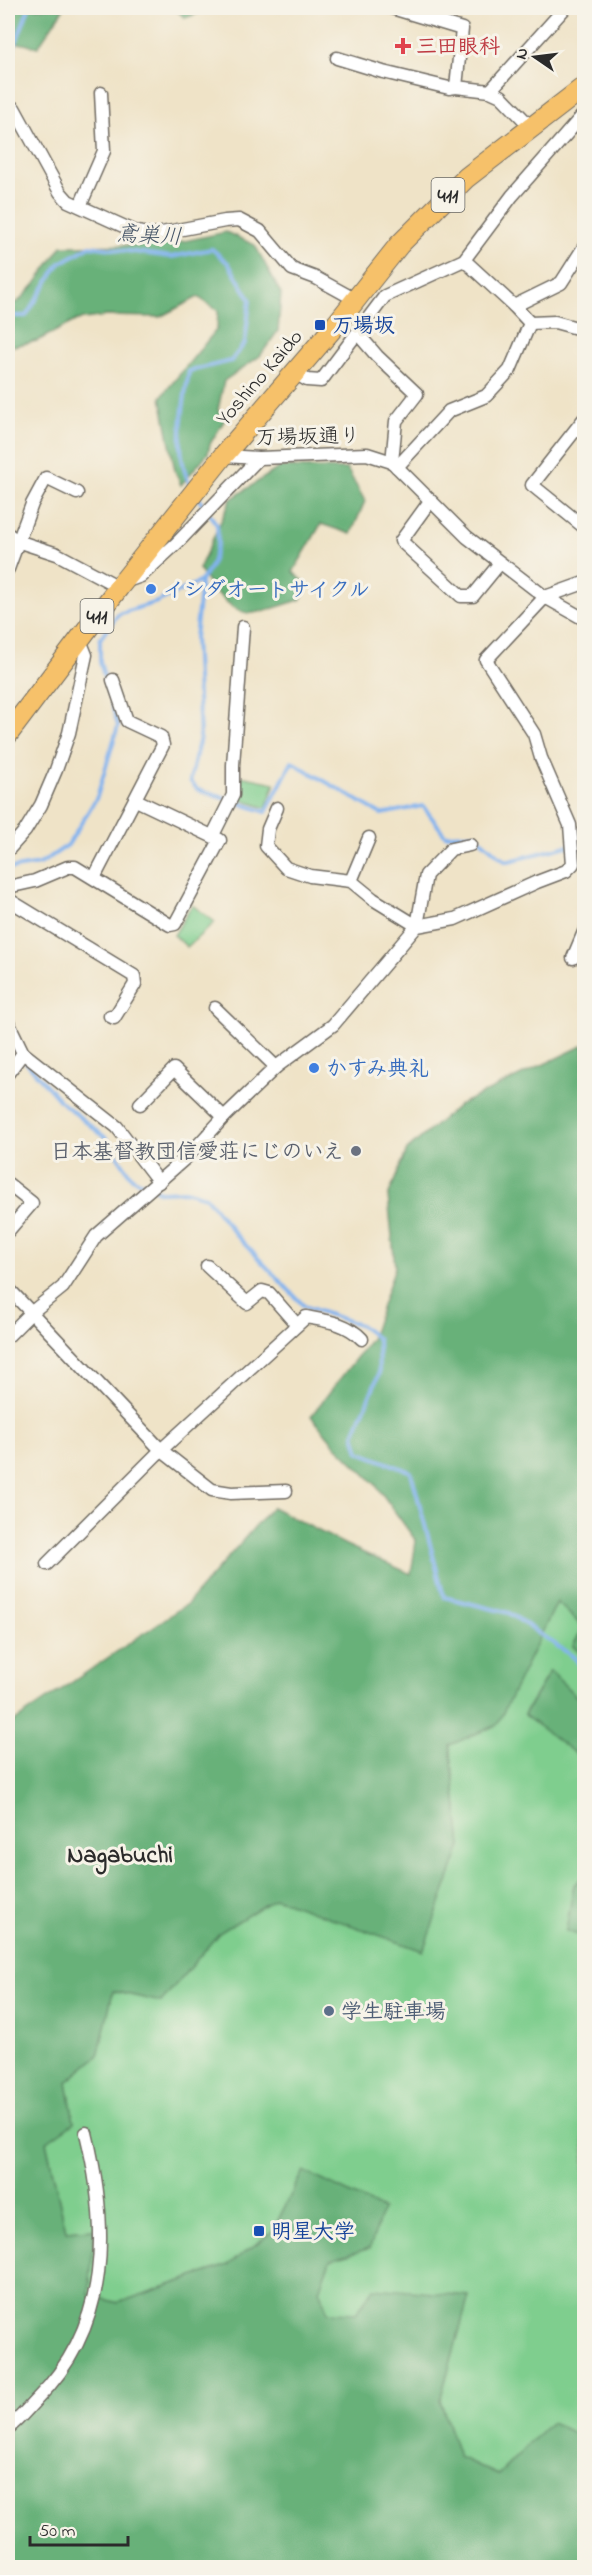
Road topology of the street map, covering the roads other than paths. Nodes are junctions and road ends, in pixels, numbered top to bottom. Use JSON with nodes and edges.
{"nodes":[{"id":1,"x":392,"y":8,"type":"edge"},
{"id":2,"x":565,"y":8,"type":"edge"},
{"id":3,"x":337,"y":58,"type":"dead end"},
{"id":4,"x":456,"y":87,"type":"junction"},
{"id":5,"x":585,"y":87,"type":"edge"},
{"id":6,"x":490,"y":91,"type":"junction"},
{"id":7,"x":101,"y":93,"type":"dead end"},
{"id":8,"x":11,"y":107,"type":"edge"},
{"id":9,"x":585,"y":114,"type":"edge"},
{"id":10,"x":531,"y":127,"type":"junction"},
{"id":11,"x":80,"y":206,"type":"junction"},
{"id":12,"x":585,"y":247,"type":"edge"},
{"id":13,"x":464,"y":260,"type":"junction"},
{"id":14,"x":356,"y":300,"type":"junction"},
{"id":15,"x":514,"y":306,"type":"junction"},
{"id":16,"x":530,"y":323,"type":"junction"},
{"id":17,"x":585,"y":330,"type":"edge"},
{"id":18,"x":358,"y":334,"type":"junction"},
{"id":19,"x":295,"y":373,"type":"junction"},
{"id":20,"x":585,"y":419,"type":"edge"},
{"id":21,"x":223,"y":456,"type":"junction"},
{"id":22,"x":259,"y":458,"type":"junction"},
{"id":23,"x":395,"y":464,"type":"junction"},
{"id":24,"x":77,"y":493,"type":"dead end"},
{"id":25,"x":429,"y":501,"type":"junction"},
{"id":26,"x":585,"y":527,"type":"edge"},
{"id":27,"x":12,"y":537,"type":"edge"},
{"id":28,"x":500,"y":563,"type":"junction"},
{"id":29,"x":8,"y":569,"type":"edge"},
{"id":30,"x":585,"y":583,"type":"edge"},
{"id":31,"x":121,"y":584,"type":"junction"},
{"id":32,"x":545,"y":597,"type":"junction"},
{"id":33,"x":585,"y":619,"type":"edge"},
{"id":34,"x":243,"y":627,"type":"dead end"},
{"id":35,"x":80,"y":640,"type":"junction"},
{"id":36,"x":113,"y":680,"type":"dead end"},
{"id":37,"x":10,"y":725,"type":"edge"},
{"id":38,"x":136,"y":800,"type":"junction"},
{"id":39,"x":277,"y":808,"type":"dead end"},
{"id":40,"x":585,"y":834,"type":"edge"},
{"id":41,"x":213,"y":835,"type":"junction"},
{"id":42,"x":369,"y":837,"type":"dead end"},
{"id":43,"x":572,"y":838,"type":"junction"},
{"id":44,"x":470,"y":845,"type":"dead end"},
{"id":45,"x":8,"y":850,"type":"edge"},
{"id":46,"x":579,"y":855,"type":"edge"},
{"id":47,"x":94,"y":879,"type":"junction"},
{"id":48,"x":351,"y":881,"type":"junction"},
{"id":49,"x":8,"y":887,"type":"edge"},
{"id":50,"x":8,"y":894,"type":"edge"},
{"id":51,"x":417,"y":926,"type":"junction"},
{"id":52,"x":585,"y":932,"type":"edge"},
{"id":53,"x":573,"y":958,"type":"dead end"},
{"id":54,"x":215,"y":1008,"type":"dead end"},
{"id":55,"x":110,"y":1016,"type":"dead end"},
{"id":56,"x":8,"y":1022,"type":"edge"},
{"id":57,"x":17,"y":1060,"type":"edge"},
{"id":58,"x":276,"y":1067,"type":"junction"},
{"id":59,"x":140,"y":1104,"type":"dead end"},
{"id":60,"x":224,"y":1117,"type":"junction"},
{"id":61,"x":159,"y":1182,"type":"junction"},
{"id":62,"x":8,"y":1184,"type":"edge"},
{"id":63,"x":8,"y":1231,"type":"edge"},
{"id":64,"x":207,"y":1266,"type":"dead end"},
{"id":65,"x":8,"y":1288,"type":"edge"},
{"id":66,"x":32,"y":1312,"type":"junction"},
{"id":67,"x":297,"y":1325,"type":"junction"},
{"id":68,"x":8,"y":1336,"type":"edge"},
{"id":69,"x":362,"y":1339,"type":"dead end"},
{"id":70,"x":161,"y":1450,"type":"junction"},
{"id":71,"x":285,"y":1491,"type":"dead end"},
{"id":72,"x":47,"y":1564,"type":"dead end"},
{"id":73,"x":86,"y":2133,"type":"dead end"},
{"id":74,"x":8,"y":2428,"type":"edge"}],
"edges":[{"from":1,"to":4,"type":"street"},
{"from":2,"to":6,"type":"street"},
{"from":3,"to":4,"type":"street"},
{"from":4,"to":6,"type":"street"},
{"from":5,"to":10,"type":"highway","name":"Yoshino Kaido","number":"411"},
{"from":6,"to":10,"type":"street"},
{"from":7,"to":11,"type":"street"},
{"from":8,"to":11,"type":"street"},
{"from":9,"to":13,"type":"street"},
{"from":10,"to":14,"type":"highway","name":"Yoshino Kaido","number":"411"},
{"from":11,"to":14,"type":"street"},
{"from":12,"to":15,"type":"street"},
{"from":13,"to":15,"type":"street"},
{"from":13,"to":18,"type":"street"},
{"from":14,"to":19,"type":"highway","name":"Yoshino Kaido","number":"411"},
{"from":15,"to":16,"type":"street"},
{"from":16,"to":17,"type":"street"},
{"from":16,"to":23,"type":"street"},
{"from":18,"to":19,"type":"street"},
{"from":18,"to":23,"type":"street"},
{"from":19,"to":21,"type":"highway","name":"Yoshino Kaido","number":"411"},
{"from":20,"to":26,"type":"street"},
{"from":21,"to":22,"type":"street","name":"万場坂通り"},
{"from":21,"to":31,"type":"highway","name":"Yoshino Kaido","number":"411"},
{"from":22,"to":23,"type":"street","name":"万場坂通り"},
{"from":22,"to":31,"type":"street"},
{"from":23,"to":25,"type":"street"},
{"from":24,"to":27,"type":"street"},
{"from":25,"to":28,"type":"street"},
{"from":25,"to":28,"type":"street"},
{"from":27,"to":29,"type":"street"},
{"from":27,"to":31,"type":"street"},
{"from":28,"to":32,"type":"street"},
{"from":30,"to":32,"type":"street"},
{"from":31,"to":35,"type":"highway","name":"Yoshino Kaido","number":"411"},
{"from":32,"to":33,"type":"street"},
{"from":32,"to":43,"type":"street"},
{"from":34,"to":41,"type":"street"},
{"from":35,"to":37,"type":"highway","name":"Yoshino Kaido","number":"411"},
{"from":35,"to":45,"type":"street"},
{"from":36,"to":38,"type":"street"},
{"from":38,"to":41,"type":"street"},
{"from":38,"to":47,"type":"street"},
{"from":39,"to":48,"type":"street"},
{"from":40,"to":43,"type":"street"},
{"from":41,"to":47,"type":"street"},
{"from":42,"to":48,"type":"street"},
{"from":43,"to":46,"type":"street"},
{"from":44,"to":51,"type":"street"},
{"from":46,"to":51,"type":"street"},
{"from":47,"to":49,"type":"street"},
{"from":48,"to":51,"type":"street"},
{"from":50,"to":55,"type":"street"},
{"from":51,"to":58,"type":"street"},
{"from":52,"to":53,"type":"street"},
{"from":54,"to":58,"type":"street"},
{"from":56,"to":57,"type":"street"},
{"from":57,"to":61,"type":"street"},
{"from":58,"to":60,"type":"street"},
{"from":59,"to":60,"type":"street"},
{"from":60,"to":61,"type":"street"},
{"from":61,"to":66,"type":"street"},
{"from":62,"to":63,"type":"street"},
{"from":64,"to":67,"type":"street"},
{"from":65,"to":66,"type":"street"},
{"from":66,"to":68,"type":"street"},
{"from":66,"to":70,"type":"street"},
{"from":67,"to":69,"type":"street"},
{"from":67,"to":70,"type":"street"},
{"from":70,"to":71,"type":"street"},
{"from":70,"to":72,"type":"street"},
{"from":73,"to":74,"type":"street"}]}
